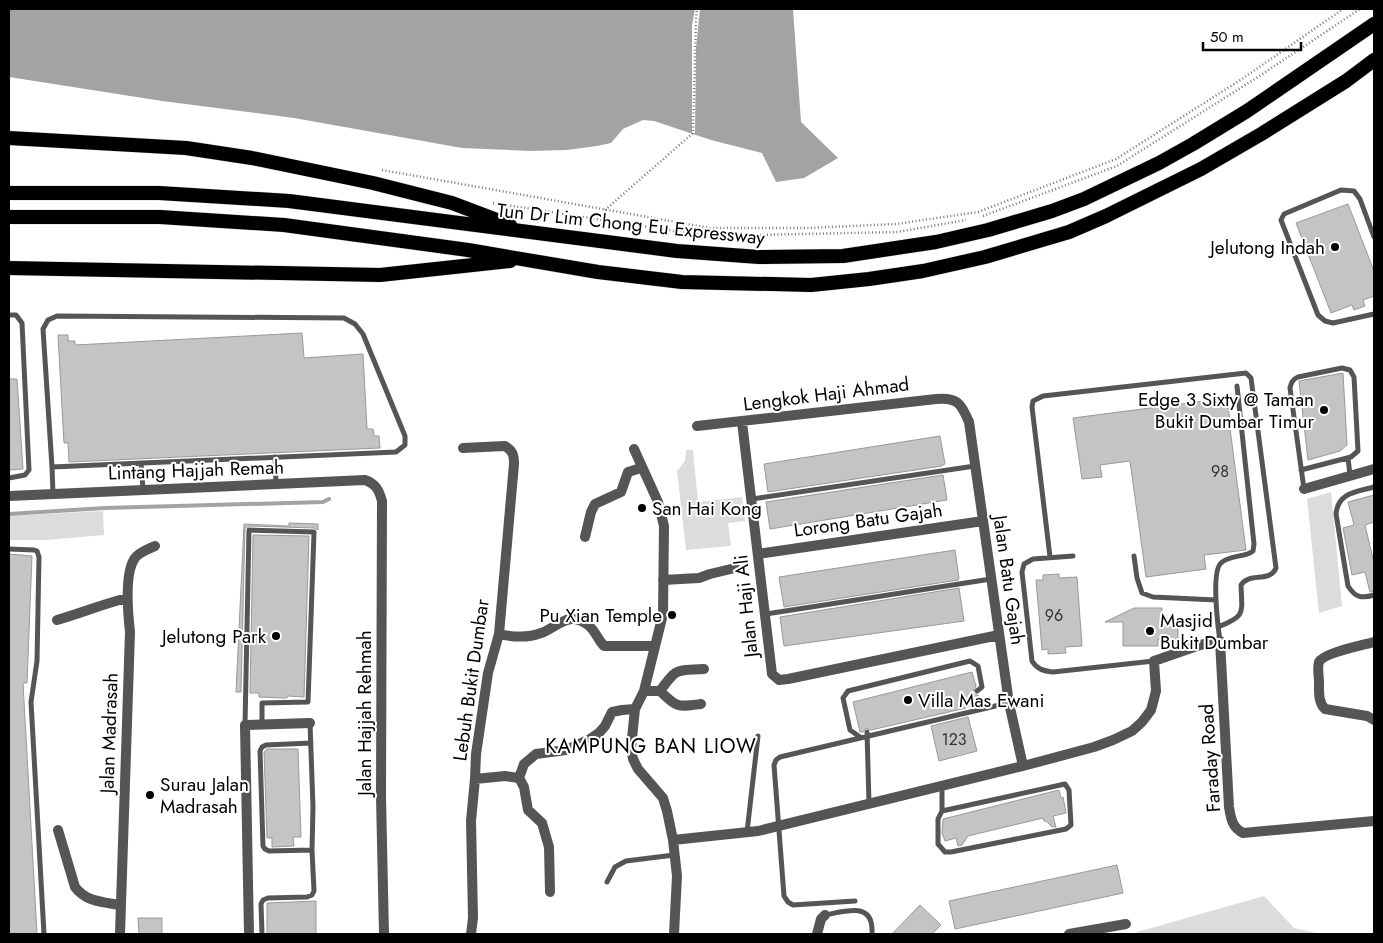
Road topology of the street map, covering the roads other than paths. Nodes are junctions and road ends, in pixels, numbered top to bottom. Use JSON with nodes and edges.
{"nodes":[{"id":1,"x":1374,"y":24,"type":"edge"},
{"id":2,"x":1374,"y":60,"type":"edge"},
{"id":3,"x":9,"y":138,"type":"edge"},
{"id":4,"x":9,"y":192,"type":"edge"},
{"id":5,"x":9,"y":217,"type":"edge"},
{"id":6,"x":531,"y":233,"type":"junction"},
{"id":7,"x":1374,"y":237,"type":"edge"},
{"id":8,"x":526,"y":259,"type":"junction"},
{"id":9,"x":9,"y":268,"type":"edge"},
{"id":10,"x":1374,"y":314,"type":"edge"},
{"id":11,"x":9,"y":315,"type":"edge"},
{"id":12,"x":1237,"y":386,"type":"dead end"},
{"id":13,"x":958,"y":402,"type":"joint"},
{"id":14,"x":742,"y":422,"type":"junction"},
{"id":15,"x":697,"y":426,"type":"dead end"},
{"id":16,"x":463,"y":448,"type":"dead end"},
{"id":17,"x":634,"y":449,"type":"dead end"},
{"id":18,"x":275,"y":458,"type":"junction"},
{"id":19,"x":1348,"y":458,"type":"junction"},
{"id":20,"x":141,"y":463,"type":"junction"},
{"id":21,"x":975,"y":466,"type":"junction"},
{"id":22,"x":52,"y":468,"type":"junction"},
{"id":23,"x":642,"y":468,"type":"junction"},
{"id":24,"x":1374,"y":469,"type":"edge"},
{"id":25,"x":1301,"y":470,"type":"junction"},
{"id":26,"x":1350,"y":476,"type":"junction"},
{"id":27,"x":9,"y":478,"type":"edge"},
{"id":28,"x":276,"y":484,"type":"junction"},
{"id":29,"x":1374,"y":488,"type":"edge"},
{"id":30,"x":143,"y":489,"type":"junction"},
{"id":31,"x":1304,"y":489,"type":"joint"},
{"id":32,"x":380,"y":493,"type":"joint"},
{"id":33,"x":53,"y":494,"type":"junction"},
{"id":34,"x":9,"y":496,"type":"edge"},
{"id":35,"x":752,"y":499,"type":"junction"},
{"id":36,"x":983,"y":521,"type":"junction"},
{"id":37,"x":585,"y":537,"type":"dead end"},
{"id":38,"x":155,"y":546,"type":"dead end"},
{"id":39,"x":9,"y":549,"type":"edge"},
{"id":40,"x":758,"y":554,"type":"junction"},
{"id":41,"x":1073,"y":556,"type":"dead end"},
{"id":42,"x":1134,"y":556,"type":"dead end"},
{"id":43,"x":1050,"y":557,"type":"junction"},
{"id":44,"x":735,"y":568,"type":"dead end"},
{"id":45,"x":991,"y":579,"type":"junction"},
{"id":46,"x":663,"y":580,"type":"junction"},
{"id":47,"x":1374,"y":596,"type":"edge"},
{"id":48,"x":127,"y":598,"type":"junction"},
{"id":49,"x":1216,"y":600,"type":"junction"},
{"id":50,"x":766,"y":614,"type":"junction"},
{"id":51,"x":57,"y":620,"type":"dead end"},
{"id":52,"x":1218,"y":627,"type":"junction"},
{"id":53,"x":499,"y":634,"type":"junction"},
{"id":54,"x":999,"y":635,"type":"junction"},
{"id":55,"x":1220,"y":642,"type":"junction"},
{"id":56,"x":1374,"y":642,"type":"edge"},
{"id":57,"x":655,"y":646,"type":"junction"},
{"id":58,"x":1154,"y":660,"type":"junction"},
{"id":59,"x":704,"y":669,"type":"dead end"},
{"id":60,"x":644,"y":691,"type":"junction"},
{"id":61,"x":660,"y":691,"type":"junction"},
{"id":62,"x":977,"y":691,"type":"dead end"},
{"id":63,"x":1009,"y":703,"type":"junction"},
{"id":64,"x":701,"y":704,"type":"dead end"},
{"id":65,"x":635,"y":709,"type":"junction"},
{"id":66,"x":1374,"y":720,"type":"edge"},
{"id":67,"x":310,"y":723,"type":"joint"},
{"id":68,"x":262,"y":724,"type":"junction"},
{"id":69,"x":245,"y":725,"type":"junction"},
{"id":70,"x":865,"y":735,"type":"junction"},
{"id":71,"x":758,"y":736,"type":"dead end"},
{"id":72,"x":311,"y":743,"type":"junction"},
{"id":73,"x":28,"y":763,"type":"dead end"},
{"id":74,"x":35,"y":763,"type":"junction"},
{"id":75,"x":1023,"y":766,"type":"junction"},
{"id":76,"x":28,"y":776,"type":"dead end"},
{"id":77,"x":35,"y":776,"type":"junction"},
{"id":78,"x":519,"y":778,"type":"junction"},
{"id":79,"x":475,"y":779,"type":"junction"},
{"id":80,"x":942,"y":785,"type":"junction"},
{"id":81,"x":869,"y":804,"type":"junction"},
{"id":82,"x":942,"y":811,"type":"junction"},
{"id":83,"x":1374,"y":821,"type":"edge"},
{"id":84,"x":778,"y":826,"type":"junction"},
{"id":85,"x":58,"y":830,"type":"dead end"},
{"id":86,"x":747,"y":833,"type":"junction"},
{"id":87,"x":673,"y":840,"type":"junction"},
{"id":88,"x":312,"y":850,"type":"junction"},
{"id":89,"x":674,"y":855,"type":"junction"},
{"id":90,"x":608,"y":882,"type":"dead end"},
{"id":91,"x":550,"y":892,"type":"dead end"},
{"id":92,"x":855,"y":901,"type":"dead end"},
{"id":93,"x":120,"y":905,"type":"junction"},
{"id":94,"x":825,"y":915,"type":"joint"},
{"id":95,"x":1126,"y":924,"type":"dead end"},
{"id":96,"x":44,"y":934,"type":"edge"},
{"id":97,"x":120,"y":934,"type":"edge"},
{"id":98,"x":249,"y":934,"type":"edge"},
{"id":99,"x":262,"y":934,"type":"edge"},
{"id":100,"x":384,"y":934,"type":"edge"},
{"id":101,"x":471,"y":934,"type":"edge"},
{"id":102,"x":674,"y":934,"type":"edge"},
{"id":103,"x":818,"y":934,"type":"edge"},
{"id":104,"x":872,"y":934,"type":"edge"},
{"id":105,"x":1070,"y":934,"type":"edge"}],
"edges":[{"from":1,"to":6,"type":"highway","name":"Tun Dr Lim Chong Eu Expressway"},
{"from":2,"to":8,"type":"highway"},
{"from":3,"to":6,"type":"highway"},
{"from":4,"to":6,"type":"highway","name":"Tun Dr Lim Chong Eu Expressway"},
{"from":5,"to":8,"type":"highway"},
{"from":7,"to":10,"type":"lane"},
{"from":8,"to":9,"type":"highway"},
{"from":11,"to":27,"type":"lane"},
{"from":12,"to":49,"type":"lane"},
{"from":13,"to":14,"type":"street","name":"Lengkok Haji Ahmad"},
{"from":13,"to":21,"type":"street","name":"Jalan Batu Gajah"},
{"from":14,"to":15,"type":"street","name":"Lengkok Haji Ahmad"},
{"from":14,"to":35,"type":"street","name":"Jalan Haji Ali"},
{"from":16,"to":53,"type":"street","name":"Lebuh Bukit Dumbar"},
{"from":17,"to":23,"type":"street"},
{"from":18,"to":20,"type":"lane"},
{"from":18,"to":22,"type":"lane"},
{"from":18,"to":28,"type":"lane"},
{"from":19,"to":25,"type":"lane"},
{"from":19,"to":25,"type":"lane"},
{"from":19,"to":26,"type":"lane"},
{"from":20,"to":22,"type":"lane"},
{"from":20,"to":30,"type":"lane"},
{"from":21,"to":35,"type":"lane"},
{"from":21,"to":36,"type":"street","name":"Jalan Batu Gajah"},
{"from":22,"to":33,"type":"lane"},
{"from":23,"to":37,"type":"street"},
{"from":23,"to":46,"type":"street"},
{"from":24,"to":26,"type":"street"},
{"from":25,"to":31,"type":"lane"},
{"from":26,"to":31,"type":"street"},
{"from":28,"to":30,"type":"street","name":"Lintang Hajjah Remah"},
{"from":28,"to":32,"type":"street","name":"Lintang Hajjah Remah"},
{"from":29,"to":47,"type":"lane"},
{"from":30,"to":33,"type":"street","name":"Lintang Hajjah Remah"},
{"from":32,"to":100,"type":"street","name":"Jalan Hajjah Rehmah"},
{"from":33,"to":34,"type":"street","name":"Lintang Hajjah Remah"},
{"from":35,"to":40,"type":"street","name":"Jalan Haji Ali"},
{"from":36,"to":40,"type":"street","name":"Lorong Batu Gajah"},
{"from":36,"to":45,"type":"street","name":"Jalan Batu Gajah"},
{"from":38,"to":48,"type":"street","name":"Jalan Madrasah"},
{"from":39,"to":74,"type":"lane"},
{"from":40,"to":50,"type":"street","name":"Jalan Haji Ali"},
{"from":41,"to":43,"type":"lane"},
{"from":42,"to":49,"type":"lane"},
{"from":43,"to":52,"type":"lane"},
{"from":43,"to":58,"type":"lane"},
{"from":44,"to":46,"type":"street"},
{"from":45,"to":50,"type":"lane"},
{"from":45,"to":54,"type":"street","name":"Jalan Batu Gajah"},
{"from":46,"to":57,"type":"street"},
{"from":48,"to":51,"type":"street"},
{"from":48,"to":93,"type":"street","name":"Jalan Madrasah"},
{"from":49,"to":52,"type":"lane"},
{"from":50,"to":54,"type":"street","name":"Jalan Haji Ali"},
{"from":52,"to":55,"type":"lane"},
{"from":53,"to":57,"type":"street"},
{"from":53,"to":79,"type":"street","name":"Lebuh Bukit Dumbar"},
{"from":54,"to":63,"type":"street","name":"Jalan Batu Gajah"},
{"from":55,"to":58,"type":"street"},
{"from":55,"to":83,"type":"street","name":"Faraday Road"},
{"from":56,"to":66,"type":"street"},
{"from":57,"to":60,"type":"street"},
{"from":58,"to":75,"type":"street"},
{"from":59,"to":61,"type":"street"},
{"from":60,"to":61,"type":"street"},
{"from":60,"to":65,"type":"street"},
{"from":61,"to":64,"type":"street"},
{"from":62,"to":70,"type":"lane"},
{"from":63,"to":70,"type":"lane"},
{"from":63,"to":75,"type":"street","name":"Jalan Batu Gajah"},
{"from":65,"to":78,"type":"street"},
{"from":65,"to":87,"type":"street"},
{"from":67,"to":68,"type":"street"},
{"from":67,"to":72,"type":"lane"},
{"from":68,"to":69,"type":"street"},
{"from":68,"to":69,"type":"lane"},
{"from":69,"to":98,"type":"street"},
{"from":70,"to":81,"type":"lane"},
{"from":70,"to":84,"type":"lane"},
{"from":71,"to":86,"type":"lane"},
{"from":72,"to":88,"type":"lane"},
{"from":72,"to":88,"type":"lane"},
{"from":73,"to":74,"type":"lane"},
{"from":74,"to":77,"type":"lane"},
{"from":75,"to":80,"type":"street"},
{"from":76,"to":77,"type":"lane"},
{"from":77,"to":96,"type":"lane"},
{"from":78,"to":79,"type":"street"},
{"from":78,"to":91,"type":"street"},
{"from":79,"to":101,"type":"street","name":"Lebuh Bukit Dumbar"},
{"from":80,"to":81,"type":"street"},
{"from":80,"to":82,"type":"lane"},
{"from":81,"to":84,"type":"street"},
{"from":82,"to":82,"type":"lane"},
{"from":84,"to":86,"type":"street"},
{"from":84,"to":92,"type":"lane"},
{"from":85,"to":93,"type":"street"},
{"from":86,"to":87,"type":"street"},
{"from":87,"to":89,"type":"street"},
{"from":88,"to":99,"type":"lane"},
{"from":89,"to":90,"type":"lane"},
{"from":89,"to":102,"type":"street"},
{"from":93,"to":97,"type":"street","name":"Jalan Madrasah"},
{"from":94,"to":103,"type":"street"},
{"from":94,"to":104,"type":"lane"},
{"from":95,"to":105,"type":"street"}]}
